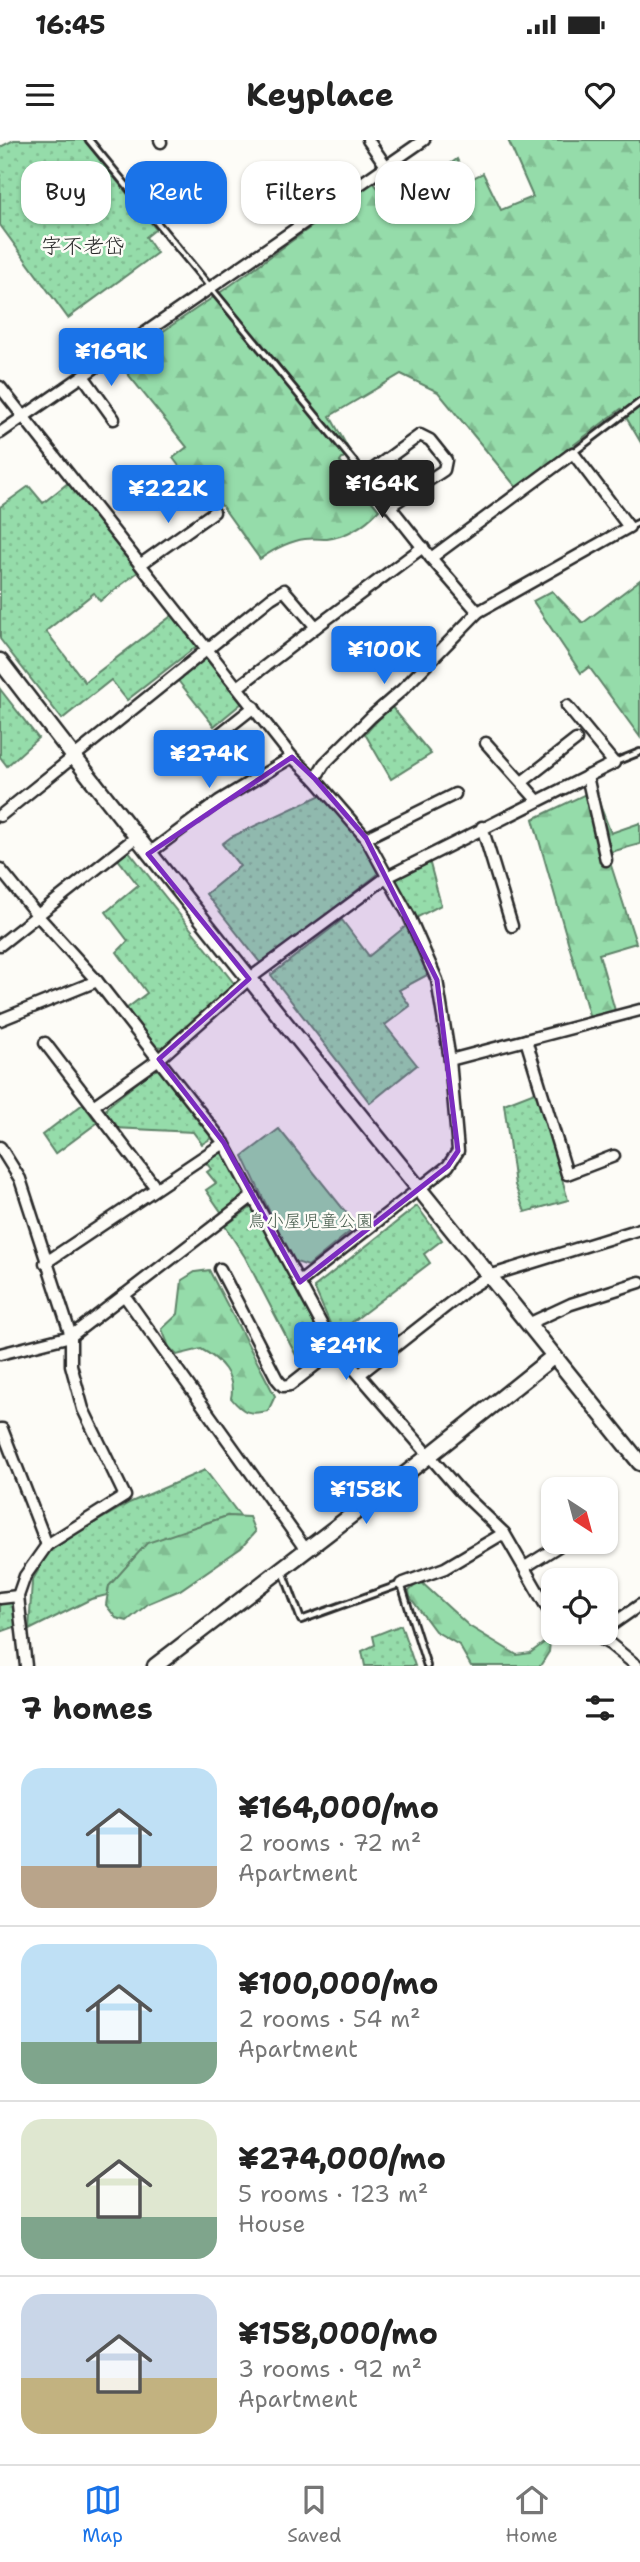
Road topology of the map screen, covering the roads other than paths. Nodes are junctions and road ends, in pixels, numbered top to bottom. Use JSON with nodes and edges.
{"nodes":[{"id":1,"x":89,"y":140,"type":"edge"},
{"id":2,"x":368,"y":140,"type":"edge"},
{"id":3,"x":424,"y":140,"type":"edge"},
{"id":4,"x":383,"y":161,"type":"edge"},
{"id":5,"x":393,"y":161,"type":"edge"},
{"id":6,"x":375,"y":174,"type":"edge"},
{"id":7,"x":210,"y":286,"type":"junction"},
{"id":8,"x":83,"y":376,"type":"junction"},
{"id":9,"x":0,"y":387,"type":"edge"},
{"id":10,"x":640,"y":402,"type":"edge"},
{"id":11,"x":24,"y":416,"type":"junction"},
{"id":12,"x":114,"y":419,"type":"dead end"},
{"id":13,"x":0,"y":433,"type":"edge"},
{"id":14,"x":573,"y":453,"type":"junction"},
{"id":15,"x":365,"y":475,"type":"junction"},
{"id":16,"x":390,"y":506,"type":"junction"},
{"id":17,"x":214,"y":512,"type":"dead end"},
{"id":18,"x":640,"y":522,"type":"edge"},
{"id":19,"x":629,"y":527,"type":"junction"},
{"id":20,"x":423,"y":547,"type":"junction"},
{"id":21,"x":432,"y":558,"type":"junction"},
{"id":22,"x":141,"y":564,"type":"junction"},
{"id":23,"x":478,"y":612,"type":"junction"},
{"id":24,"x":316,"y":627,"type":"junction"},
{"id":25,"x":207,"y":648,"type":"junction"},
{"id":26,"x":0,"y":662,"type":"edge"},
{"id":27,"x":238,"y":687,"type":"junction"},
{"id":28,"x":567,"y":706,"type":"dead end"},
{"id":29,"x":254,"y":707,"type":"junction"},
{"id":30,"x":576,"y":740,"type":"dead end"},
{"id":31,"x":486,"y":743,"type":"dead end"},
{"id":32,"x":640,"y":752,"type":"edge"},
{"id":33,"x":73,"y":757,"type":"junction"},
{"id":34,"x":292,"y":757,"type":"junction"},
{"id":35,"x":188,"y":759,"type":"dead end"},
{"id":36,"x":614,"y":763,"type":"junction"},
{"id":37,"x":587,"y":776,"type":"junction"},
{"id":38,"x":315,"y":779,"type":"junction"},
{"id":39,"x":522,"y":782,"type":"junction"},
{"id":40,"x":456,"y":794,"type":"dead end"},
{"id":41,"x":537,"y":800,"type":"junction"},
{"id":42,"x":0,"y":816,"type":"edge"},
{"id":43,"x":482,"y":827,"type":"junction"},
{"id":44,"x":135,"y":838,"type":"junction"},
{"id":45,"x":366,"y":838,"type":"junction"},
{"id":46,"x":148,"y":854,"type":"junction"},
{"id":47,"x":606,"y":860,"type":"dead end"},
{"id":48,"x":0,"y":869,"type":"edge"},
{"id":49,"x":387,"y":877,"type":"junction"},
{"id":50,"x":38,"y":916,"type":"junction"},
{"id":51,"x":512,"y":926,"type":"dead end"},
{"id":52,"x":0,"y":945,"type":"edge"},
{"id":53,"x":249,"y":979,"type":"junction"},
{"id":54,"x":97,"y":981,"type":"junction"},
{"id":55,"x":640,"y":1010,"type":"edge"},
{"id":56,"x":0,"y":1020,"type":"edge"},
{"id":57,"x":526,"y":1040,"type":"junction"},
{"id":58,"x":45,"y":1043,"type":"dead end"},
{"id":59,"x":159,"y":1059,"type":"junction"},
{"id":60,"x":450,"y":1060,"type":"junction"},
{"id":61,"x":93,"y":1106,"type":"junction"},
{"id":62,"x":223,"y":1143,"type":"junction"},
{"id":63,"x":0,"y":1147,"type":"edge"},
{"id":64,"x":614,"y":1156,"type":"dead end"},
{"id":65,"x":156,"y":1188,"type":"junction"},
{"id":66,"x":420,"y":1188,"type":"junction"},
{"id":67,"x":253,"y":1196,"type":"junction"},
{"id":68,"x":640,"y":1228,"type":"edge"},
{"id":69,"x":45,"y":1263,"type":"junction"},
{"id":70,"x":220,"y":1269,"type":"dead end"},
{"id":71,"x":489,"y":1276,"type":"junction"},
{"id":72,"x":300,"y":1282,"type":"junction"},
{"id":73,"x":640,"y":1282,"type":"edge"},
{"id":74,"x":124,"y":1295,"type":"junction"},
{"id":75,"x":528,"y":1324,"type":"junction"},
{"id":76,"x":71,"y":1336,"type":"junction"},
{"id":77,"x":337,"y":1348,"type":"junction"},
{"id":78,"x":0,"y":1354,"type":"edge"},
{"id":79,"x":554,"y":1356,"type":"junction"},
{"id":80,"x":360,"y":1374,"type":"junction"},
{"id":81,"x":0,"y":1429,"type":"edge"},
{"id":82,"x":430,"y":1455,"type":"junction"},
{"id":83,"x":640,"y":1463,"type":"edge"},
{"id":84,"x":504,"y":1533,"type":"junction"},
{"id":85,"x":47,"y":1545,"type":"junction"},
{"id":86,"x":306,"y":1550,"type":"junction"},
{"id":87,"x":546,"y":1554,"type":"edge"},
{"id":88,"x":525,"y":1567,"type":"junction"},
{"id":89,"x":282,"y":1569,"type":"junction"},
{"id":90,"x":401,"y":1584,"type":"junction"},
{"id":91,"x":18,"y":1596,"type":"junction"},
{"id":92,"x":541,"y":1596,"type":"edge"},
{"id":93,"x":0,"y":1598,"type":"edge"},
{"id":94,"x":640,"y":1605,"type":"edge"},
{"id":95,"x":618,"y":1620,"type":"edge"},
{"id":96,"x":610,"y":1645,"type":"edge"},
{"id":97,"x":26,"y":1666,"type":"edge"},
{"id":98,"x":155,"y":1666,"type":"edge"},
{"id":99,"x":427,"y":1666,"type":"edge"},
{"id":100,"x":636,"y":1666,"type":"edge"}],
"edges":[{"from":1,"to":7,"type":"lane"},
{"from":2,"to":4,"type":"street"},
{"from":3,"to":5,"type":"street"},
{"from":6,"to":7,"type":"street"},
{"from":7,"to":8,"type":"street"},
{"from":7,"to":15,"type":"lane"},
{"from":8,"to":11,"type":"street"},
{"from":8,"to":12,"type":"street"},
{"from":9,"to":11,"type":"street"},
{"from":10,"to":14,"type":"lane"},
{"from":11,"to":13,"type":"street"},
{"from":11,"to":22,"type":"street"},
{"from":14,"to":19,"type":"street"},
{"from":14,"to":21,"type":"street"},
{"from":15,"to":16,"type":"street"},
{"from":15,"to":16,"type":"street"},
{"from":16,"to":20,"type":"street"},
{"from":17,"to":22,"type":"street"},
{"from":18,"to":19,"type":"lane"},
{"from":19,"to":23,"type":"street"},
{"from":20,"to":21,"type":"street"},
{"from":20,"to":24,"type":"street"},
{"from":21,"to":23,"type":"street"},
{"from":22,"to":25,"type":"street"},
{"from":23,"to":38,"type":"street"},
{"from":24,"to":25,"type":"street"},
{"from":24,"to":27,"type":"street"},
{"from":25,"to":27,"type":"street"},
{"from":25,"to":33,"type":"street"},
{"from":26,"to":33,"type":"street"},
{"from":27,"to":29,"type":"street"},
{"from":28,"to":36,"type":"street"},
{"from":29,"to":34,"type":"street"},
{"from":29,"to":35,"type":"street"},
{"from":30,"to":39,"type":"street"},
{"from":31,"to":39,"type":"street"},
{"from":32,"to":36,"type":"lane"},
{"from":33,"to":42,"type":"street"},
{"from":33,"to":44,"type":"street"},
{"from":34,"to":38,"type":"street"},
{"from":34,"to":46,"type":"street"},
{"from":36,"to":37,"type":"street"},
{"from":37,"to":41,"type":"street"},
{"from":37,"to":47,"type":"street"},
{"from":38,"to":45,"type":"street"},
{"from":39,"to":41,"type":"street"},
{"from":40,"to":45,"type":"street"},
{"from":41,"to":43,"type":"street"},
{"from":43,"to":49,"type":"street"},
{"from":43,"to":51,"type":"street"},
{"from":44,"to":46,"type":"street"},
{"from":44,"to":50,"type":"street"},
{"from":45,"to":49,"type":"street"},
{"from":46,"to":53,"type":"street"},
{"from":48,"to":50,"type":"street"},
{"from":49,"to":53,"type":"street"},
{"from":49,"to":60,"type":"street"},
{"from":50,"to":52,"type":"street"},
{"from":50,"to":54,"type":"street"},
{"from":53,"to":59,"type":"street"},
{"from":53,"to":66,"type":"street"},
{"from":54,"to":56,"type":"street"},
{"from":54,"to":59,"type":"street"},
{"from":55,"to":57,"type":"street"},
{"from":57,"to":60,"type":"street"},
{"from":57,"to":64,"type":"street"},
{"from":58,"to":61,"type":"street"},
{"from":59,"to":61,"type":"street"},
{"from":59,"to":62,"type":"street"},
{"from":60,"to":66,"type":"street"},
{"from":61,"to":65,"type":"street"},
{"from":62,"to":65,"type":"street"},
{"from":62,"to":67,"type":"street"},
{"from":63,"to":69,"type":"street"},
{"from":65,"to":69,"type":"street"},
{"from":66,"to":71,"type":"street"},
{"from":66,"to":72,"type":"street"},
{"from":67,"to":72,"type":"street"},
{"from":67,"to":74,"type":"street"},
{"from":68,"to":71,"type":"street"},
{"from":69,"to":76,"type":"street"},
{"from":70,"to":77,"type":"street"},
{"from":71,"to":75,"type":"street"},
{"from":71,"to":80,"type":"street"},
{"from":72,"to":77,"type":"street"},
{"from":73,"to":75,"type":"street"},
{"from":74,"to":76,"type":"street"},
{"from":74,"to":86,"type":"street"},
{"from":75,"to":79,"type":"street"},
{"from":76,"to":78,"type":"street"},
{"from":76,"to":85,"type":"street"},
{"from":77,"to":80,"type":"street"},
{"from":79,"to":82,"type":"street"},
{"from":79,"to":83,"type":"street"},
{"from":80,"to":82,"type":"street"},
{"from":81,"to":85,"type":"street"},
{"from":82,"to":84,"type":"street"},
{"from":82,"to":86,"type":"street"},
{"from":84,"to":88,"type":"street"},
{"from":84,"to":90,"type":"street"},
{"from":85,"to":91,"type":"street"},
{"from":86,"to":89,"type":"street"},
{"from":87,"to":88,"type":"street"},
{"from":88,"to":92,"type":"street"},
{"from":89,"to":90,"type":"lane"},
{"from":89,"to":98,"type":"street"},
{"from":90,"to":99,"type":"lane"},
{"from":91,"to":93,"type":"street"},
{"from":91,"to":97,"type":"street"},
{"from":94,"to":95,"type":"street"},
{"from":96,"to":100,"type":"street"}]}
